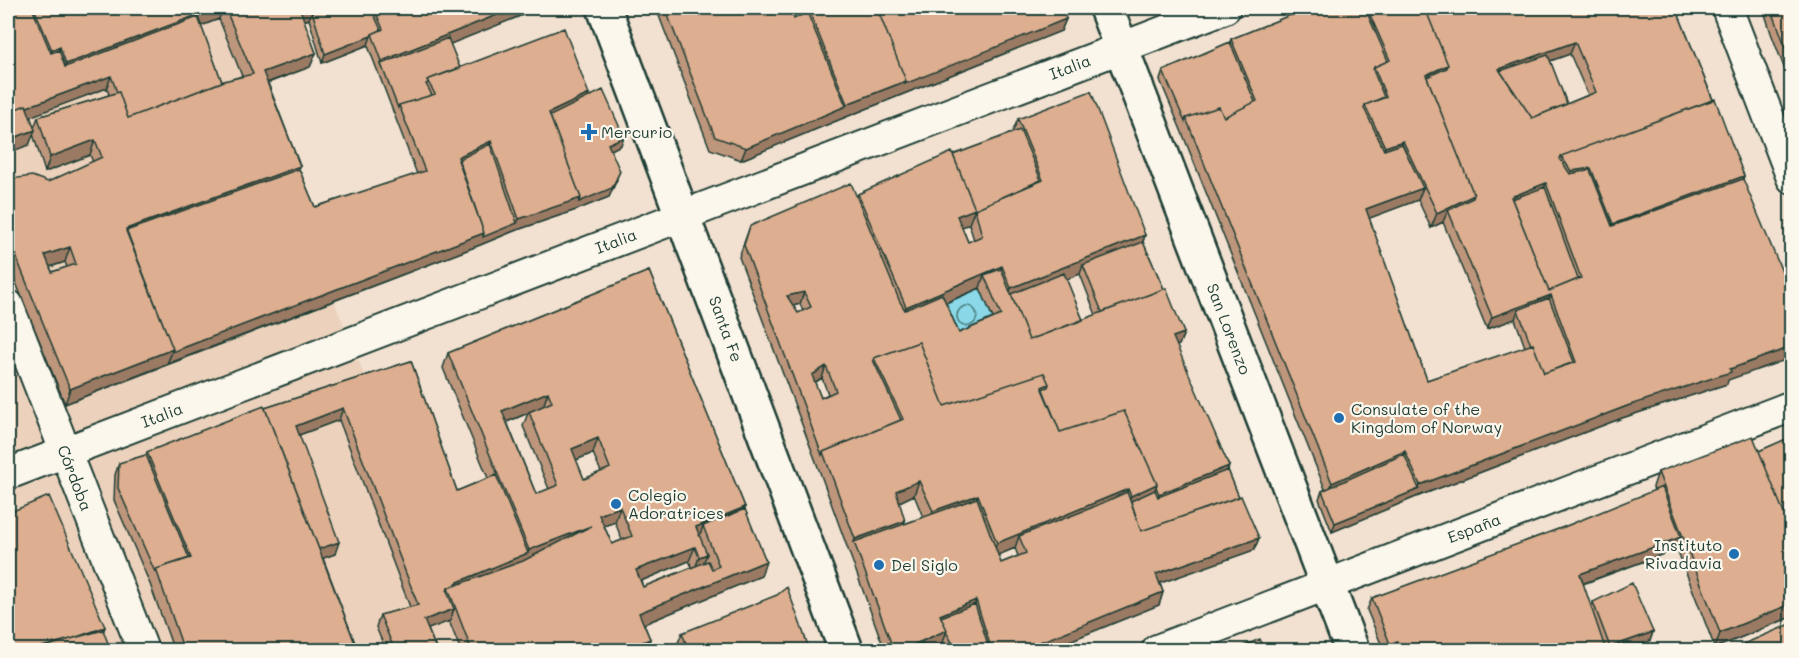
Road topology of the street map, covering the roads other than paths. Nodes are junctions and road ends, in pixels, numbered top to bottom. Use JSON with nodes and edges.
{"nodes":[{"id":1,"x":604,"y":8,"type":"edge"},
{"id":2,"x":1106,"y":8,"type":"edge"},
{"id":3,"x":1225,"y":8,"type":"edge"},
{"id":4,"x":1727,"y":8,"type":"edge"},
{"id":5,"x":1121,"y":47,"type":"junction"},
{"id":6,"x":1791,"y":178,"type":"edge"},
{"id":7,"x":684,"y":216,"type":"junction"},
{"id":8,"x":8,"y":304,"type":"edge"},
{"id":9,"x":1791,"y":406,"type":"edge"},
{"id":10,"x":65,"y":452,"type":"junction"},
{"id":11,"x":8,"y":474,"type":"edge"},
{"id":12,"x":1327,"y":585,"type":"junction"},
{"id":13,"x":142,"y":651,"type":"edge"},
{"id":14,"x":846,"y":651,"type":"edge"},
{"id":15,"x":1157,"y":651,"type":"edge"},
{"id":16,"x":1352,"y":651,"type":"edge"}],
"edges":[{"from":1,"to":7,"type":"main road","name":"Santa Fe"},
{"from":2,"to":5,"type":"main road","name":"San Lorenzo"},
{"from":3,"to":5,"type":"street","name":"Italia"},
{"from":4,"to":6,"type":"street"},
{"from":5,"to":7,"type":"street","name":"Italia"},
{"from":5,"to":12,"type":"main road","name":"San Lorenzo"},
{"from":7,"to":10,"type":"street","name":"Italia"},
{"from":7,"to":14,"type":"main road","name":"Santa Fe"},
{"from":8,"to":10,"type":"street","name":"Córdoba"},
{"from":9,"to":12,"type":"street","name":"España"},
{"from":10,"to":11,"type":"street","name":"Italia"},
{"from":10,"to":13,"type":"street","name":"Córdoba"},
{"from":12,"to":15,"type":"street","name":"España"},
{"from":12,"to":16,"type":"main road","name":"San Lorenzo"}]}
